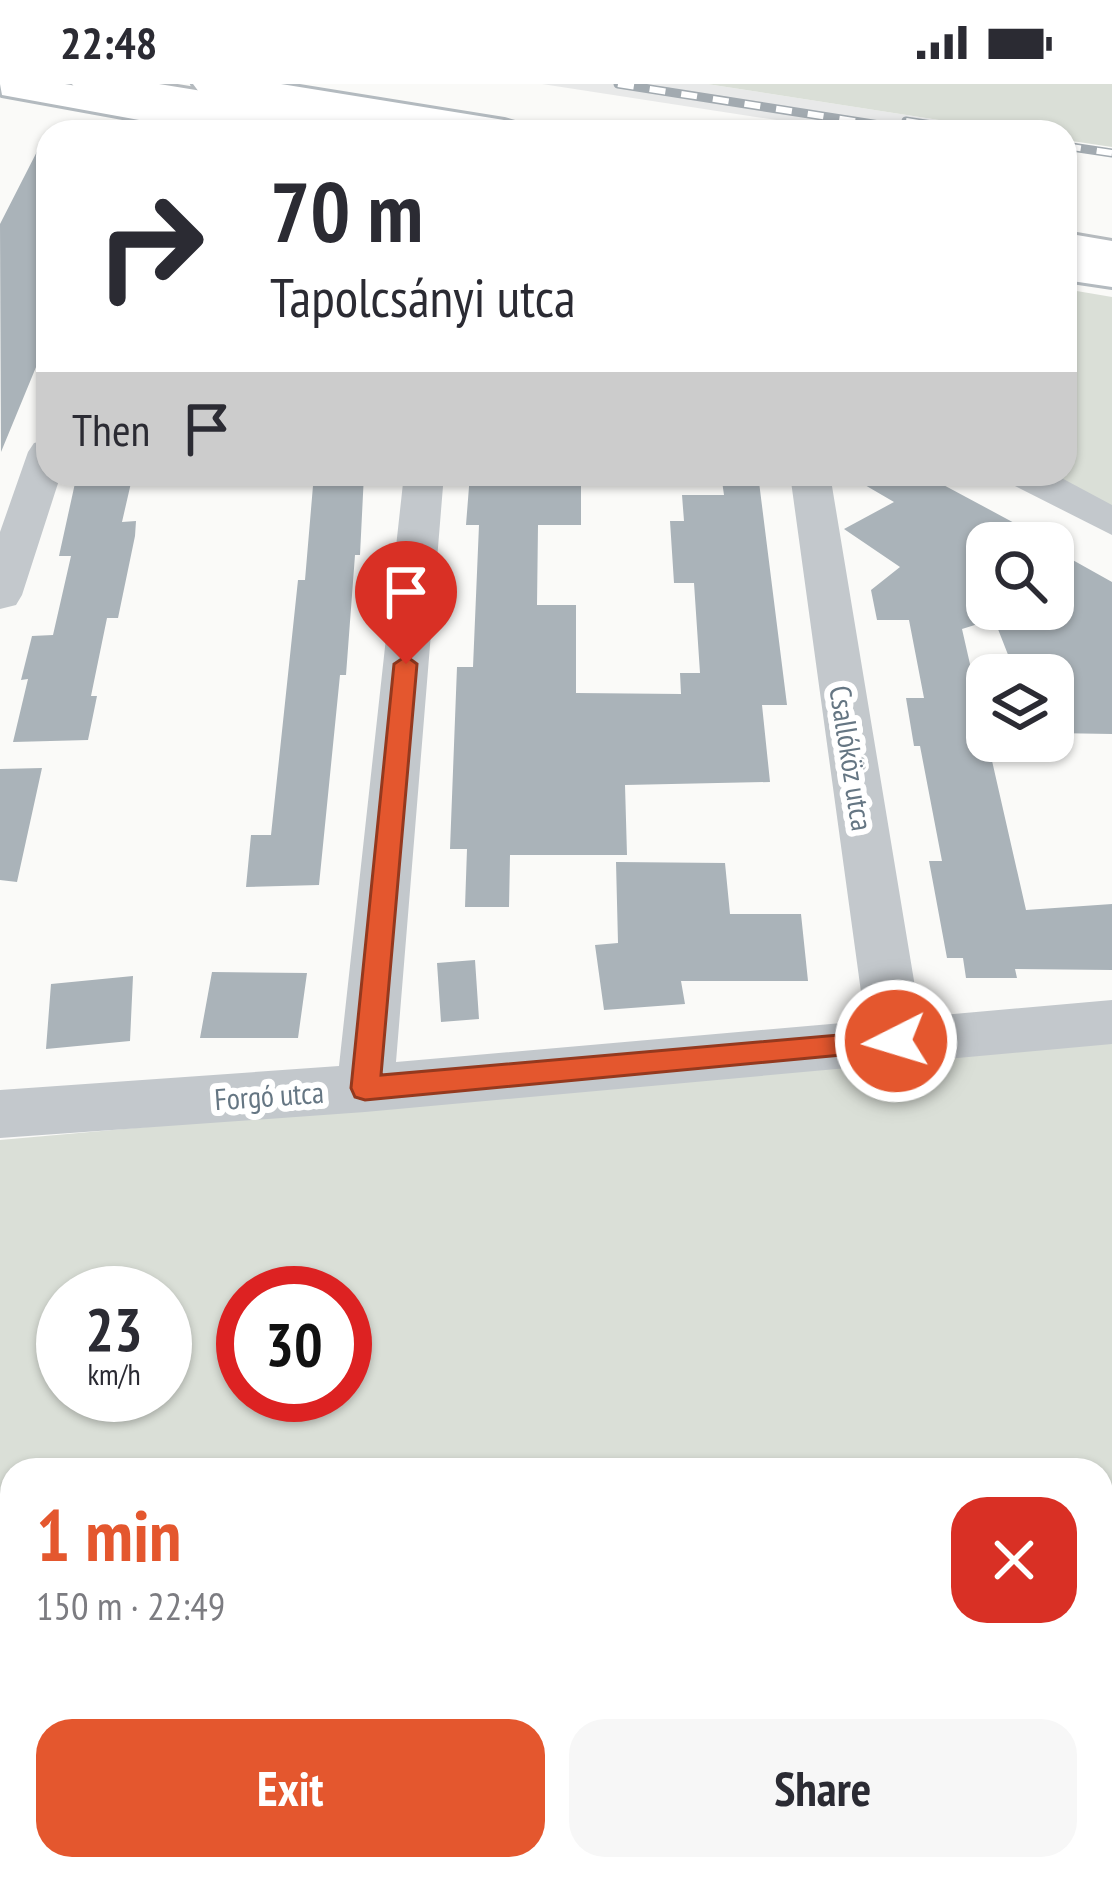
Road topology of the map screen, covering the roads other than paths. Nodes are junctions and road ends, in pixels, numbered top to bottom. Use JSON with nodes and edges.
{"nodes":[{"id":1,"x":2,"y":84,"type":"edge"},
{"id":2,"x":92,"y":84,"type":"edge"},
{"id":3,"x":212,"y":84,"type":"edge"},
{"id":4,"x":151,"y":120,"type":"edge"},
{"id":5,"x":308,"y":120,"type":"edge"},
{"id":6,"x":431,"y":120,"type":"edge"},
{"id":7,"x":1077,"y":226,"type":"edge"},
{"id":8,"x":1112,"y":231,"type":"edge"},
{"id":9,"x":1077,"y":248,"type":"edge"},
{"id":10,"x":1112,"y":254,"type":"edge"},
{"id":11,"x":1077,"y":269,"type":"edge"},
{"id":12,"x":1112,"y":274,"type":"edge"},
{"id":13,"x":37,"y":486,"type":"edge"},
{"id":14,"x":423,"y":486,"type":"edge"},
{"id":15,"x":812,"y":486,"type":"edge"},
{"id":16,"x":1045,"y":486,"type":"edge"},
{"id":17,"x":1112,"y":522,"type":"edge"},
{"id":18,"x":0,"y":595,"type":"edge"},
{"id":19,"x":1112,"y":1022,"type":"edge"},
{"id":20,"x":896,"y":1041,"type":"junction"},
{"id":21,"x":365,"y":1088,"type":"junction"},
{"id":22,"x":0,"y":1114,"type":"edge"}],
"edges":[{"from":1,"to":4,"type":"street"},
{"from":2,"to":5,"type":"street"},
{"from":3,"to":6,"type":"street"},
{"from":7,"to":8,"type":"street"},
{"from":9,"to":10,"type":"street"},
{"from":11,"to":12,"type":"street"},
{"from":13,"to":18,"type":"street"},
{"from":14,"to":21,"type":"street"},
{"from":15,"to":20,"type":"street","name":"Csallóköz utca"},
{"from":16,"to":17,"type":"street"},
{"from":19,"to":20,"type":"street","name":"Forgó utca"},
{"from":20,"to":21,"type":"street","name":"Forgó utca"},
{"from":21,"to":22,"type":"street","name":"Forgó utca"}]}
